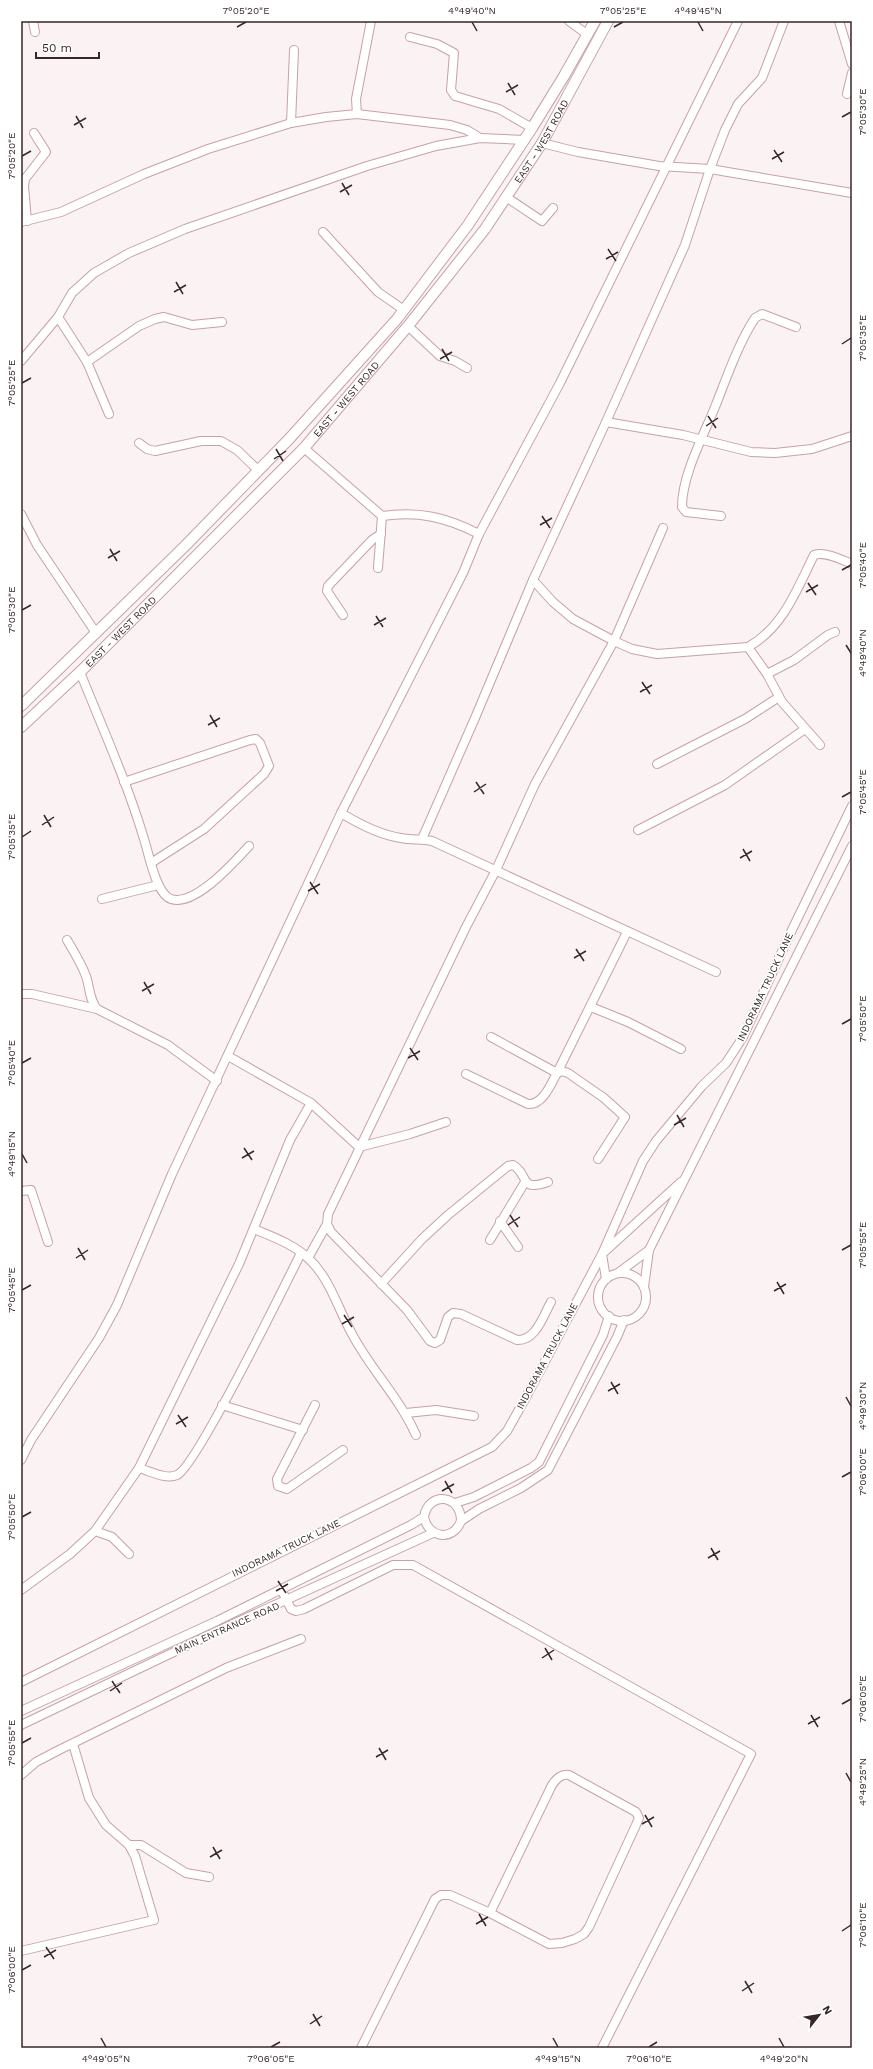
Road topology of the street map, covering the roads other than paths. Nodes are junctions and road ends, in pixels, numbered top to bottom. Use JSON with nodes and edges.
{"nodes":[{"id":1,"x":33,"y":21,"type":"edge"},
{"id":2,"x":371,"y":21,"type":"edge"},
{"id":3,"x":569,"y":21,"type":"edge"},
{"id":4,"x":595,"y":21,"type":"edge"},
{"id":5,"x":608,"y":21,"type":"edge"},
{"id":6,"x":738,"y":21,"type":"edge"},
{"id":7,"x":784,"y":21,"type":"edge"},
{"id":8,"x":838,"y":21,"type":"edge"},
{"id":9,"x":35,"y":32,"type":"dead end"},
{"id":10,"x":588,"y":35,"type":"junction"},
{"id":11,"x":410,"y":37,"type":"dead end"},
{"id":12,"x":294,"y":50,"type":"dead end"},
{"id":13,"x":852,"y":64,"type":"edge"},
{"id":14,"x":852,"y":72,"type":"edge"},
{"id":15,"x":847,"y":94,"type":"dead end"},
{"id":16,"x":357,"y":114,"type":"junction"},
{"id":17,"x":291,"y":123,"type":"junction"},
{"id":18,"x":532,"y":128,"type":"junction"},
{"id":19,"x":34,"y":133,"type":"dead end"},
{"id":20,"x":480,"y":138,"type":"junction"},
{"id":21,"x":524,"y":140,"type":"junction"},
{"id":22,"x":542,"y":143,"type":"junction"},
{"id":23,"x":666,"y":166,"type":"junction"},
{"id":24,"x":710,"y":169,"type":"junction"},
{"id":25,"x":852,"y":193,"type":"edge"},
{"id":26,"x":506,"y":197,"type":"junction"},
{"id":27,"x":553,"y":208,"type":"dead end"},
{"id":28,"x":24,"y":222,"type":"edge"},
{"id":29,"x":323,"y":232,"type":"dead end"},
{"id":30,"x":404,"y":310,"type":"junction"},
{"id":31,"x":58,"y":317,"type":"junction"},
{"id":32,"x":222,"y":322,"type":"dead end"},
{"id":33,"x":408,"y":326,"type":"junction"},
{"id":34,"x":796,"y":327,"type":"dead end"},
{"id":35,"x":21,"y":361,"type":"edge"},
{"id":36,"x":87,"y":362,"type":"junction"},
{"id":37,"x":467,"y":368,"type":"dead end"},
{"id":38,"x":108,"y":414,"type":"dead end"},
{"id":39,"x":606,"y":422,"type":"junction"},
{"id":40,"x":852,"y":436,"type":"edge"},
{"id":41,"x":702,"y":439,"type":"junction"},
{"id":42,"x":139,"y":443,"type":"dead end"},
{"id":43,"x":304,"y":448,"type":"junction"},
{"id":44,"x":258,"y":470,"type":"junction"},
{"id":45,"x":21,"y":514,"type":"edge"},
{"id":46,"x":382,"y":516,"type":"junction"},
{"id":47,"x":721,"y":516,"type":"dead end"},
{"id":48,"x":663,"y":528,"type":"dead end"},
{"id":49,"x":381,"y":534,"type":"junction"},
{"id":50,"x":479,"y":534,"type":"junction"},
{"id":51,"x":852,"y":564,"type":"edge"},
{"id":52,"x":378,"y":568,"type":"dead end"},
{"id":53,"x":533,"y":580,"type":"junction"},
{"id":54,"x":343,"y":615,"type":"dead end"},
{"id":55,"x":835,"y":632,"type":"dead end"},
{"id":56,"x":96,"y":633,"type":"junction"},
{"id":57,"x":614,"y":642,"type":"junction"},
{"id":58,"x":748,"y":647,"type":"junction"},
{"id":59,"x":80,"y":672,"type":"junction"},
{"id":60,"x":767,"y":674,"type":"junction"},
{"id":61,"x":779,"y":697,"type":"junction"},
{"id":62,"x":21,"y":706,"type":"edge"},
{"id":63,"x":21,"y":727,"type":"edge"},
{"id":64,"x":805,"y":729,"type":"junction"},
{"id":65,"x":820,"y":745,"type":"dead end"},
{"id":66,"x":657,"y":764,"type":"dead end"},
{"id":67,"x":124,"y":782,"type":"junction"},
{"id":68,"x":852,"y":806,"type":"edge"},
{"id":69,"x":341,"y":813,"type":"junction"},
{"id":70,"x":638,"y":830,"type":"dead end"},
{"id":71,"x":422,"y":839,"type":"junction"},
{"id":72,"x":248,"y":846,"type":"dead end"},
{"id":73,"x":852,"y":846,"type":"edge"},
{"id":74,"x":151,"y":863,"type":"junction"},
{"id":75,"x":496,"y":870,"type":"junction"},
{"id":76,"x":158,"y":885,"type":"junction"},
{"id":77,"x":102,"y":899,"type":"dead end"},
{"id":78,"x":627,"y":932,"type":"junction"},
{"id":79,"x":67,"y":940,"type":"dead end"},
{"id":80,"x":716,"y":972,"type":"dead end"},
{"id":81,"x":21,"y":994,"type":"edge"},
{"id":82,"x":758,"y":1003,"type":"junction"},
{"id":83,"x":591,"y":1006,"type":"junction"},
{"id":84,"x":97,"y":1009,"type":"junction"},
{"id":85,"x":769,"y":1014,"type":"junction"},
{"id":86,"x":491,"y":1037,"type":"dead end"},
{"id":87,"x":681,"y":1049,"type":"dead end"},
{"id":88,"x":228,"y":1056,"type":"junction"},
{"id":89,"x":557,"y":1073,"type":"junction"},
{"id":90,"x":466,"y":1074,"type":"dead end"},
{"id":91,"x":217,"y":1080,"type":"junction"},
{"id":92,"x":310,"y":1103,"type":"junction"},
{"id":93,"x":446,"y":1122,"type":"dead end"},
{"id":94,"x":359,"y":1147,"type":"junction"},
{"id":95,"x":598,"y":1159,"type":"dead end"},
{"id":96,"x":685,"y":1178,"type":"junction"},
{"id":97,"x":525,"y":1182,"type":"junction"},
{"id":98,"x":548,"y":1182,"type":"dead end"},
{"id":99,"x":21,"y":1191,"type":"edge"},
{"id":100,"x":500,"y":1221,"type":"junction"},
{"id":101,"x":327,"y":1224,"type":"junction"},
{"id":102,"x":254,"y":1229,"type":"junction"},
{"id":103,"x":490,"y":1240,"type":"dead end"},
{"id":104,"x":48,"y":1242,"type":"dead end"},
{"id":105,"x":518,"y":1247,"type":"dead end"},
{"id":106,"x":649,"y":1250,"type":"junction"},
{"id":107,"x":301,"y":1253,"type":"junction"},
{"id":108,"x":602,"y":1254,"type":"junction"},
{"id":109,"x":308,"y":1258,"type":"junction"},
{"id":110,"x":618,"y":1273,"type":"junction"},
{"id":111,"x":606,"y":1279,"type":"junction"},
{"id":112,"x":381,"y":1284,"type":"junction"},
{"id":113,"x":644,"y":1287,"type":"junction"},
{"id":114,"x":551,"y":1302,"type":"dead end"},
{"id":115,"x":609,"y":1316,"type":"junction"},
{"id":116,"x":624,"y":1320,"type":"junction"},
{"id":117,"x":222,"y":1405,"type":"junction"},
{"id":118,"x":315,"y":1405,"type":"dead end"},
{"id":119,"x":406,"y":1413,"type":"junction"},
{"id":120,"x":474,"y":1416,"type":"dead end"},
{"id":121,"x":303,"y":1430,"type":"junction"},
{"id":122,"x":416,"y":1435,"type":"dead end"},
{"id":123,"x":343,"y":1450,"type":"dead end"},
{"id":124,"x":21,"y":1460,"type":"edge"},
{"id":125,"x":139,"y":1468,"type":"junction"},
{"id":126,"x":455,"y":1503,"type":"junction"},
{"id":127,"x":424,"y":1517,"type":"junction"},
{"id":128,"x":461,"y":1521,"type":"junction"},
{"id":129,"x":95,"y":1531,"type":"junction"},
{"id":130,"x":433,"y":1533,"type":"junction"},
{"id":131,"x":128,"y":1554,"type":"dead end"},
{"id":132,"x":281,"y":1589,"type":"junction"},
{"id":133,"x":21,"y":1590,"type":"edge"},
{"id":134,"x":286,"y":1601,"type":"junction"},
{"id":135,"x":301,"y":1639,"type":"dead end"},
{"id":136,"x":21,"y":1682,"type":"edge"},
{"id":137,"x":21,"y":1711,"type":"edge"},
{"id":138,"x":21,"y":1725,"type":"edge"},
{"id":139,"x":73,"y":1744,"type":"junction"},
{"id":140,"x":21,"y":1776,"type":"edge"},
{"id":141,"x":129,"y":1845,"type":"junction"},
{"id":142,"x":209,"y":1877,"type":"dead end"},
{"id":143,"x":490,"y":1913,"type":"junction"},
{"id":144,"x":21,"y":1951,"type":"edge"},
{"id":145,"x":361,"y":2048,"type":"edge"},
{"id":146,"x":602,"y":2048,"type":"edge"}],
"edges":[{"from":1,"to":9,"type":"street"},
{"from":2,"to":16,"type":"street"},
{"from":3,"to":10,"type":"street"},
{"from":4,"to":10,"type":"main road","name":"EAST - WEST ROAD"},
{"from":5,"to":22,"type":"main road","name":"EAST - WEST ROAD"},
{"from":6,"to":23,"type":"street"},
{"from":7,"to":24,"type":"street"},
{"from":8,"to":13,"type":"street"},
{"from":10,"to":18,"type":"main road","name":"EAST - WEST ROAD"},
{"from":11,"to":18,"type":"street"},
{"from":12,"to":17,"type":"street"},
{"from":14,"to":15,"type":"street"},
{"from":16,"to":17,"type":"street"},
{"from":16,"to":20,"type":"street"},
{"from":17,"to":28,"type":"street"},
{"from":18,"to":21,"type":"main road","name":"EAST - WEST ROAD"},
{"from":19,"to":28,"type":"street"},
{"from":20,"to":21,"type":"street"},
{"from":20,"to":31,"type":"street"},
{"from":21,"to":30,"type":"main road","name":"EAST - WEST ROAD"},
{"from":22,"to":23,"type":"street"},
{"from":22,"to":26,"type":"main road","name":"EAST - WEST ROAD"},
{"from":23,"to":24,"type":"street"},
{"from":23,"to":50,"type":"street"},
{"from":24,"to":25,"type":"street"},
{"from":24,"to":39,"type":"street"},
{"from":26,"to":27,"type":"street"},
{"from":26,"to":33,"type":"main road","name":"EAST - WEST ROAD"},
{"from":29,"to":30,"type":"street"},
{"from":30,"to":44,"type":"main road","name":"EAST - WEST ROAD"},
{"from":31,"to":35,"type":"street"},
{"from":31,"to":36,"type":"street"},
{"from":32,"to":36,"type":"street"},
{"from":33,"to":37,"type":"street"},
{"from":33,"to":43,"type":"main road","name":"EAST - WEST ROAD"},
{"from":34,"to":41,"type":"street"},
{"from":36,"to":38,"type":"street"},
{"from":39,"to":41,"type":"street"},
{"from":39,"to":53,"type":"street"},
{"from":40,"to":41,"type":"street"},
{"from":41,"to":47,"type":"street"},
{"from":42,"to":44,"type":"street"},
{"from":43,"to":46,"type":"street"},
{"from":43,"to":59,"type":"main road","name":"EAST - WEST ROAD"},
{"from":44,"to":56,"type":"main road","name":"EAST - WEST ROAD"},
{"from":45,"to":56,"type":"street"},
{"from":46,"to":49,"type":"street"},
{"from":46,"to":50,"type":"street"},
{"from":48,"to":57,"type":"street"},
{"from":49,"to":52,"type":"street"},
{"from":49,"to":54,"type":"street"},
{"from":50,"to":69,"type":"street"},
{"from":51,"to":58,"type":"street"},
{"from":53,"to":57,"type":"street"},
{"from":53,"to":71,"type":"street"},
{"from":55,"to":60,"type":"street"},
{"from":56,"to":62,"type":"main road","name":"EAST - WEST ROAD"},
{"from":57,"to":58,"type":"street"},
{"from":57,"to":75,"type":"street"},
{"from":58,"to":60,"type":"street"},
{"from":59,"to":63,"type":"main road","name":"EAST - WEST ROAD"},
{"from":59,"to":67,"type":"street"},
{"from":60,"to":61,"type":"street"},
{"from":61,"to":64,"type":"street"},
{"from":61,"to":66,"type":"street"},
{"from":64,"to":65,"type":"street"},
{"from":64,"to":70,"type":"street"},
{"from":67,"to":74,"type":"street"},
{"from":67,"to":74,"type":"street"},
{"from":68,"to":82,"type":"street","name":"INDORAMA TRUCK LANE"},
{"from":69,"to":71,"type":"street"},
{"from":69,"to":88,"type":"street"},
{"from":71,"to":75,"type":"street"},
{"from":72,"to":76,"type":"street"},
{"from":73,"to":85,"type":"street"},
{"from":74,"to":76,"type":"street"},
{"from":75,"to":78,"type":"street"},
{"from":75,"to":94,"type":"street"},
{"from":76,"to":77,"type":"street"},
{"from":78,"to":80,"type":"street"},
{"from":78,"to":83,"type":"street"},
{"from":79,"to":84,"type":"street"},
{"from":81,"to":84,"type":"street"},
{"from":82,"to":85,"type":"street"},
{"from":82,"to":108,"type":"street","name":"INDORAMA TRUCK LANE"},
{"from":83,"to":87,"type":"street"},
{"from":83,"to":89,"type":"street"},
{"from":84,"to":91,"type":"street"},
{"from":85,"to":96,"type":"street"},
{"from":86,"to":89,"type":"street"},
{"from":88,"to":91,"type":"street"},
{"from":88,"to":92,"type":"street"},
{"from":89,"to":90,"type":"street"},
{"from":89,"to":95,"type":"street"},
{"from":91,"to":124,"type":"street"},
{"from":92,"to":94,"type":"street"},
{"from":92,"to":102,"type":"street"},
{"from":93,"to":94,"type":"street"},
{"from":94,"to":101,"type":"street"},
{"from":96,"to":106,"type":"street"},
{"from":96,"to":108,"type":"street"},
{"from":97,"to":98,"type":"street"},
{"from":97,"to":100,"type":"street"},
{"from":97,"to":112,"type":"street"},
{"from":99,"to":104,"type":"street"},
{"from":100,"to":103,"type":"street"},
{"from":100,"to":105,"type":"street"},
{"from":101,"to":109,"type":"street"},
{"from":101,"to":112,"type":"street"},
{"from":102,"to":107,"type":"street"},
{"from":102,"to":125,"type":"street"},
{"from":106,"to":110,"type":"street"},
{"from":106,"to":113,"type":"street"},
{"from":107,"to":109,"type":"street"},
{"from":107,"to":117,"type":"street"},
{"from":108,"to":111,"type":"street"},
{"from":108,"to":136,"type":"street","name":"INDORAMA TRUCK LANE"},
{"from":109,"to":119,"type":"street"},
{"from":110,"to":111,"type":"street"},
{"from":110,"to":113,"type":"street"},
{"from":111,"to":115,"type":"street"},
{"from":112,"to":114,"type":"street"},
{"from":113,"to":116,"type":"street"},
{"from":115,"to":116,"type":"street"},
{"from":115,"to":126,"type":"street"},
{"from":116,"to":128,"type":"street"},
{"from":117,"to":121,"type":"street"},
{"from":117,"to":125,"type":"street"},
{"from":118,"to":121,"type":"street"},
{"from":119,"to":120,"type":"street"},
{"from":119,"to":122,"type":"street"},
{"from":121,"to":123,"type":"street"},
{"from":125,"to":129,"type":"street"},
{"from":126,"to":127,"type":"street"},
{"from":126,"to":128,"type":"street"},
{"from":127,"to":130,"type":"street"},
{"from":127,"to":132,"type":"street"},
{"from":128,"to":130,"type":"street"},
{"from":129,"to":131,"type":"street"},
{"from":129,"to":133,"type":"street"},
{"from":130,"to":134,"type":"street","name":"MAIN ENTRANCE ROAD"},
{"from":132,"to":134,"type":"street"},
{"from":132,"to":137,"type":"street"},
{"from":134,"to":138,"type":"street","name":"MAIN ENTRANCE ROAD"},
{"from":134,"to":146,"type":"street"},
{"from":135,"to":139,"type":"street"},
{"from":139,"to":140,"type":"street"},
{"from":139,"to":141,"type":"street"},
{"from":141,"to":142,"type":"street"},
{"from":141,"to":144,"type":"street"},
{"from":143,"to":143,"type":"street"},
{"from":143,"to":145,"type":"street"}]}
